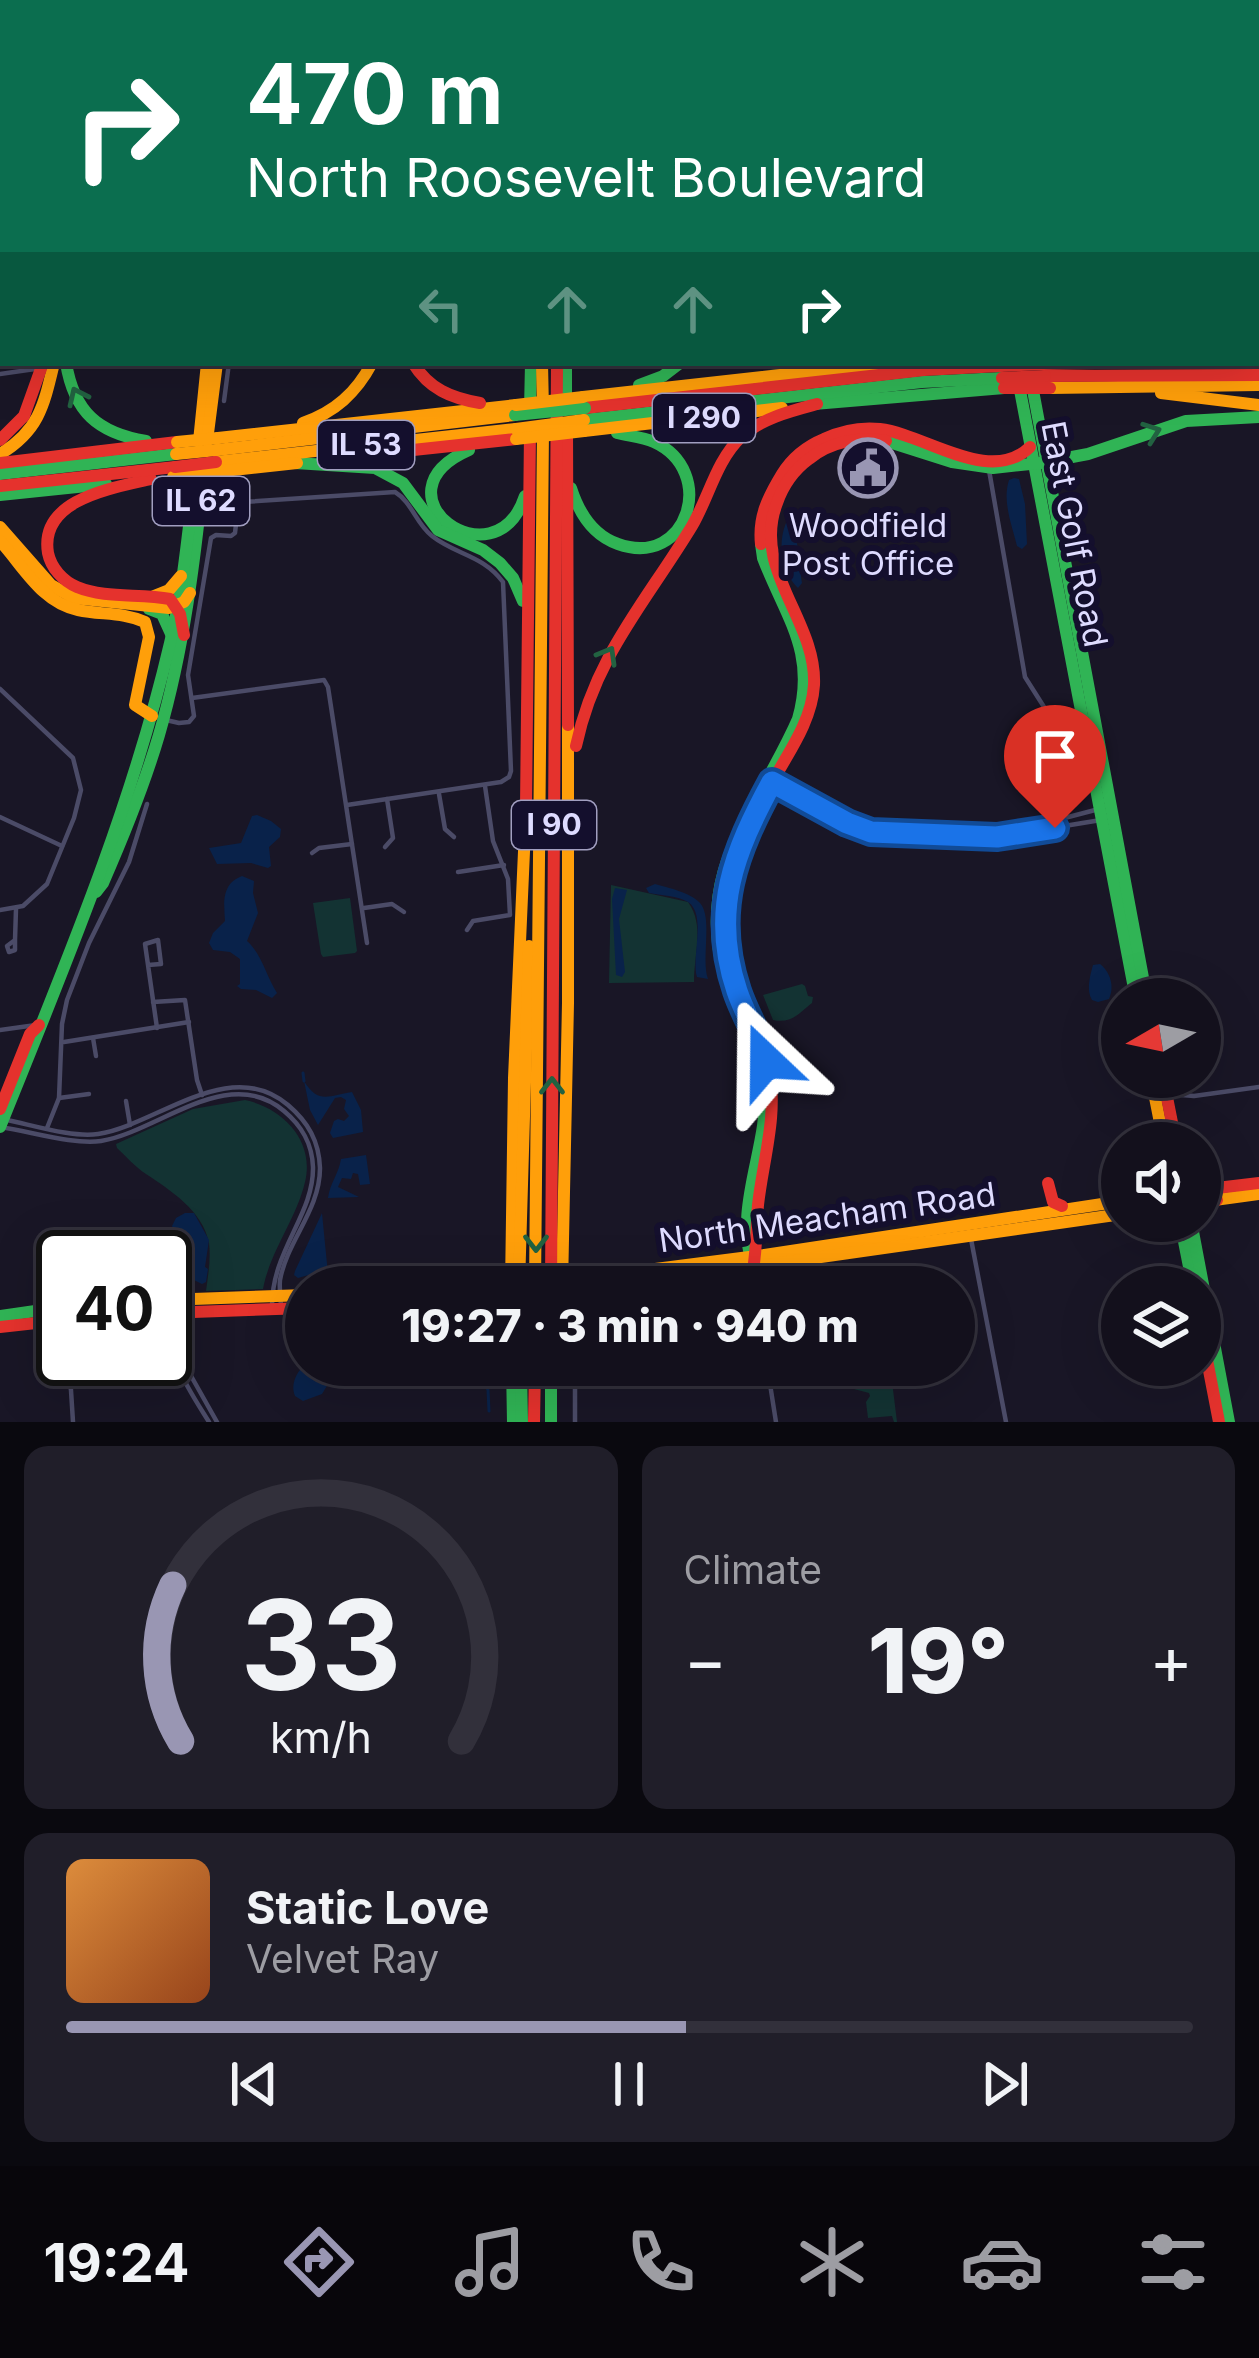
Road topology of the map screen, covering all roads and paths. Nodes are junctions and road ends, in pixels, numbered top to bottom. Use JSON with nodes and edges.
{"nodes":[{"id":1,"x":37,"y":366,"type":"edge"},
{"id":2,"x":45,"y":366,"type":"edge"},
{"id":3,"x":46,"y":366,"type":"edge"},
{"id":4,"x":67,"y":366,"type":"edge"},
{"id":5,"x":206,"y":366,"type":"edge"},
{"id":6,"x":217,"y":366,"type":"edge"},
{"id":7,"x":229,"y":366,"type":"edge"},
{"id":8,"x":369,"y":366,"type":"edge"},
{"id":9,"x":414,"y":366,"type":"edge"},
{"id":10,"x":529,"y":366,"type":"edge"},
{"id":11,"x":542,"y":366,"type":"edge"},
{"id":12,"x":557,"y":366,"type":"edge"},
{"id":13,"x":568,"y":366,"type":"edge"},
{"id":14,"x":676,"y":366,"type":"edge"},
{"id":15,"x":867,"y":366,"type":"edge"},
{"id":16,"x":1027,"y":366,"type":"edge"},
{"id":17,"x":1084,"y":366,"type":"edge"},
{"id":18,"x":0,"y":374,"type":"edge"},
{"id":19,"x":1005,"y":374,"type":"edge"},
{"id":20,"x":1259,"y":375,"type":"edge"},
{"id":21,"x":1046,"y":376,"type":"edge"},
{"id":22,"x":1259,"y":385,"type":"edge"},
{"id":23,"x":1100,"y":387,"type":"junction"},
{"id":24,"x":224,"y":401,"type":"dead end"},
{"id":25,"x":817,"y":404,"type":"junction"},
{"id":26,"x":1259,"y":405,"type":"edge"},
{"id":27,"x":499,"y":407,"type":"junction"},
{"id":28,"x":587,"y":414,"type":"junction"},
{"id":29,"x":1259,"y":417,"type":"edge"},
{"id":30,"x":515,"y":426,"type":"junction"},
{"id":31,"x":248,"y":435,"type":"junction"},
{"id":32,"x":0,"y":440,"type":"edge"},
{"id":33,"x":1031,"y":444,"type":"junction"},
{"id":34,"x":0,"y":454,"type":"edge"},
{"id":35,"x":217,"y":455,"type":"junction"},
{"id":36,"x":176,"y":460,"type":"junction"},
{"id":37,"x":1042,"y":462,"type":"junction"},
{"id":38,"x":0,"y":464,"type":"edge"},
{"id":39,"x":295,"y":464,"type":"junction"},
{"id":40,"x":988,"y":464,"type":"junction"},
{"id":41,"x":530,"y":465,"type":"junction"},
{"id":42,"x":567,"y":467,"type":"junction"},
{"id":43,"x":0,"y":474,"type":"edge"},
{"id":44,"x":151,"y":479,"type":"junction"},
{"id":45,"x":0,"y":491,"type":"edge"},
{"id":46,"x":0,"y":527,"type":"edge"},
{"id":47,"x":0,"y":541,"type":"edge"},
{"id":48,"x":181,"y":576,"type":"junction"},
{"id":49,"x":190,"y":593,"type":"junction"},
{"id":50,"x":154,"y":596,"type":"junction"},
{"id":51,"x":136,"y":606,"type":"junction"},
{"id":52,"x":177,"y":606,"type":"junction"},
{"id":53,"x":178,"y":635,"type":"junction"},
{"id":54,"x":0,"y":689,"type":"edge"},
{"id":55,"x":527,"y":694,"type":"junction"},
{"id":56,"x":192,"y":698,"type":"junction"},
{"id":57,"x":158,"y":718,"type":"junction"},
{"id":58,"x":771,"y":776,"type":"junction"},
{"id":59,"x":484,"y":785,"type":"junction"},
{"id":60,"x":439,"y":792,"type":"junction"},
{"id":61,"x":387,"y":799,"type":"junction"},
{"id":62,"x":147,"y":803,"type":"dead end"},
{"id":63,"x":346,"y":805,"type":"junction"},
{"id":64,"x":1100,"y":814,"type":"junction"},
{"id":65,"x":0,"y":817,"type":"edge"},
{"id":66,"x":1054,"y":824,"type":"junction"},
{"id":67,"x":454,"y":837,"type":"dead end"},
{"id":68,"x":352,"y":844,"type":"junction"},
{"id":69,"x":62,"y":846,"type":"junction"},
{"id":70,"x":386,"y":847,"type":"dead end"},
{"id":71,"x":312,"y":853,"type":"dead end"},
{"id":72,"x":504,"y":865,"type":"junction"},
{"id":73,"x":458,"y":872,"type":"dead end"},
{"id":74,"x":567,"y":891,"type":"junction"},
{"id":75,"x":362,"y":908,"type":"junction"},
{"id":76,"x":16,"y":909,"type":"junction"},
{"id":77,"x":0,"y":910,"type":"edge"},
{"id":78,"x":404,"y":911,"type":"dead end"},
{"id":79,"x":467,"y":930,"type":"dead end"},
{"id":80,"x":15,"y":940,"type":"dead end"},
{"id":81,"x":367,"y":944,"type":"dead end"},
{"id":82,"x":148,"y":965,"type":"dead end"},
{"id":83,"x":1132,"y":978,"type":"edge"},
{"id":84,"x":1143,"y":978,"type":"edge"},
{"id":85,"x":153,"y":1002,"type":"junction"},
{"id":86,"x":188,"y":1022,"type":"junction"},
{"id":87,"x":39,"y":1025,"type":"junction"},
{"id":88,"x":157,"y":1028,"type":"junction"},
{"id":89,"x":0,"y":1030,"type":"edge"},
{"id":90,"x":93,"y":1038,"type":"junction"},
{"id":91,"x":62,"y":1042,"type":"junction"},
{"id":92,"x":96,"y":1057,"type":"dead end"},
{"id":93,"x":1259,"y":1088,"type":"edge"},
{"id":94,"x":1221,"y":1093,"type":"edge"},
{"id":95,"x":89,"y":1094,"type":"dead end"},
{"id":96,"x":203,"y":1097,"type":"junction"},
{"id":97,"x":59,"y":1098,"type":"junction"},
{"id":98,"x":1181,"y":1098,"type":"edge"},
{"id":99,"x":1181,"y":1098,"type":"edge"},
{"id":100,"x":1168,"y":1100,"type":"junction"},
{"id":101,"x":126,"y":1101,"type":"dead end"},
{"id":102,"x":1,"y":1121,"type":"edge"},
{"id":103,"x":1172,"y":1122,"type":"edge"},
{"id":104,"x":131,"y":1127,"type":"junction"},
{"id":105,"x":46,"y":1131,"type":"junction"},
{"id":106,"x":1259,"y":1183,"type":"edge"},
{"id":107,"x":1221,"y":1188,"type":"edge"},
{"id":108,"x":1259,"y":1194,"type":"edge"},
{"id":109,"x":1221,"y":1199,"type":"edge"},
{"id":110,"x":1101,"y":1203,"type":"edge"},
{"id":111,"x":1101,"y":1205,"type":"edge"},
{"id":112,"x":1039,"y":1214,"type":"junction"},
{"id":113,"x":1101,"y":1216,"type":"edge"},
{"id":114,"x":969,"y":1230,"type":"junction"},
{"id":115,"x":1190,"y":1242,"type":"edge"},
{"id":116,"x":841,"y":1244,"type":"junction"},
{"id":117,"x":829,"y":1258,"type":"junction"},
{"id":118,"x":753,"y":1261,"type":"junction"},
{"id":119,"x":779,"y":1265,"type":"joint"},
{"id":120,"x":519,"y":1266,"type":"edge"},
{"id":121,"x":519,"y":1266,"type":"edge"},
{"id":122,"x":551,"y":1266,"type":"edge"},
{"id":123,"x":566,"y":1266,"type":"edge"},
{"id":124,"x":710,"y":1266,"type":"edge"},
{"id":125,"x":726,"y":1266,"type":"edge"},
{"id":126,"x":754,"y":1266,"type":"edge"},
{"id":127,"x":192,"y":1300,"type":"edge"},
{"id":128,"x":285,"y":1300,"type":"edge"},
{"id":129,"x":276,"y":1302,"type":"junction"},
{"id":130,"x":285,"y":1304,"type":"edge"},
{"id":131,"x":192,"y":1311,"type":"edge"},
{"id":132,"x":0,"y":1316,"type":"edge"},
{"id":133,"x":36,"y":1316,"type":"edge"},
{"id":134,"x":36,"y":1321,"type":"edge"},
{"id":135,"x":0,"y":1327,"type":"edge"},
{"id":136,"x":192,"y":1379,"type":"edge"},
{"id":137,"x":517,"y":1386,"type":"edge"},
{"id":138,"x":535,"y":1386,"type":"edge"},
{"id":139,"x":551,"y":1386,"type":"edge"},
{"id":140,"x":575,"y":1386,"type":"edge"},
{"id":141,"x":770,"y":1386,"type":"edge"},
{"id":142,"x":1212,"y":1386,"type":"edge"},
{"id":143,"x":69,"y":1387,"type":"edge"},
{"id":144,"x":73,"y":1422,"type":"edge"},
{"id":145,"x":214,"y":1422,"type":"edge"},
{"id":146,"x":518,"y":1422,"type":"edge"},
{"id":147,"x":534,"y":1422,"type":"edge"},
{"id":148,"x":550,"y":1422,"type":"edge"},
{"id":149,"x":575,"y":1422,"type":"edge"},
{"id":150,"x":776,"y":1422,"type":"edge"},
{"id":151,"x":1006,"y":1422,"type":"edge"},
{"id":152,"x":1219,"y":1422,"type":"edge"},
{"id":153,"x":1229,"y":1422,"type":"edge"}],
"edges":[{"from":1,"to":18,"type":"street"},
{"from":2,"to":32,"type":"main road"},
{"from":3,"to":34,"type":"main road"},
{"from":36,"to":4,"type":"main road","one_way":true},
{"from":5,"to":48,"type":"main road","number":"IL 62"},
{"from":6,"to":49,"type":"main road","number":"IL 62"},
{"from":7,"to":24,"type":"street"},
{"from":8,"to":31,"type":"main road"},
{"from":9,"to":27,"type":"main road"},
{"from":10,"to":41,"type":"main road"},
{"from":11,"to":120,"type":"main road","number":"I 90","one_way":true},
{"from":122,"to":12,"type":"main road","number":"I 90","one_way":true},
{"from":13,"to":42,"type":"main road"},
{"from":14,"to":28,"type":"main road"},
{"from":15,"to":28,"type":"main road","number":"I 290"},
{"from":16,"to":37,"type":"main road","name":"East Golf Road"},
{"from":17,"to":21,"type":"main road","number":"IL 53"},
{"from":19,"to":21,"type":"main road","number":"IL 53","bridge":true},
{"from":19,"to":21,"type":"main road","number":"I 290","bridge":true},
{"from":19,"to":25,"type":"main road","number":"I 290"},
{"from":19,"to":28,"type":"main road","number":"IL 53"},
{"from":19,"to":33,"type":"main road","name":"East Golf Road"},
{"from":20,"to":21,"type":"main road","number":"IL 53"},
{"from":21,"to":23,"type":"main road","number":"I 290"},
{"from":22,"to":23,"type":"main road","number":"I 290"},
{"from":23,"to":26,"type":"main road"},
{"from":25,"to":28,"type":"main road","number":"I 290"},
{"from":74,"to":25,"type":"main road","one_way":true},
{"from":27,"to":30,"type":"main road","number":"I 290"},
{"from":27,"to":31,"type":"main road","number":"IL 53"},
{"from":28,"to":30,"type":"main road","number":"IL 53","bridge":true},
{"from":28,"to":30,"type":"main road","number":"I 290","bridge":true},
{"from":28,"to":42,"type":"main road"},
{"from":37,"to":29,"type":"main road","one_way":true},
{"from":30,"to":35,"type":"main road","number":"IL 53"},
{"from":30,"to":39,"type":"main road","number":"IL 53"},
{"from":30,"to":41,"type":"main road"},
{"from":31,"to":35,"type":"main road","number":"IL 53"},
{"from":33,"to":37,"type":"main road","name":"East Golf Road"},
{"from":33,"to":40,"type":"main road"},
{"from":35,"to":36,"type":"main road","number":"IL 53","bridge":true},
{"from":35,"to":36,"type":"main road","number":"IL 53","bridge":true},
{"from":35,"to":39,"type":"main road","number":"IL 53"},
{"from":36,"to":38,"type":"main road","number":"IL 53"},
{"from":36,"to":43,"type":"main road","number":"IL 53"},
{"from":36,"to":44,"type":"main road","number":"IL 53"},
{"from":36,"to":45,"type":"main road","number":"IL 53"},
{"from":37,"to":40,"type":"main road"},
{"from":37,"to":64,"type":"main road","name":"East Golf Road"},
{"from":37,"to":84,"type":"main road","name":"East Golf Road"},
{"from":39,"to":55,"type":"main road"},
{"from":40,"to":58,"type":"main road"},
{"from":40,"to":66,"type":"street"},
{"from":41,"to":55,"type":"main road"},
{"from":42,"to":74,"type":"main road"},
{"from":44,"to":45,"type":"main road","number":"IL 53"},
{"from":44,"to":50,"type":"main road"},
{"from":46,"to":51,"type":"main road"},
{"from":47,"to":57,"type":"main road"},
{"from":48,"to":50,"type":"main road"},
{"from":48,"to":52,"type":"main road","number":"IL 62"},
{"from":49,"to":52,"type":"main road"},
{"from":49,"to":53,"type":"main road","number":"IL 62"},
{"from":50,"to":52,"type":"main road"},
{"from":51,"to":52,"type":"main road"},
{"from":51,"to":53,"type":"main road"},
{"from":52,"to":53,"type":"main road","number":"IL 62"},
{"from":53,"to":57,"type":"main road","number":"IL 62"},
{"from":54,"to":69,"type":"street"},
{"from":55,"to":121,"type":"main road"},
{"from":56,"to":57,"type":"street"},
{"from":56,"to":59,"type":"street"},
{"from":56,"to":63,"type":"street"},
{"from":57,"to":87,"type":"main road","number":"IL 62"},
{"from":58,"to":66,"type":"street"},
{"from":58,"to":118,"type":"main road"},
{"from":59,"to":60,"type":"street"},
{"from":59,"to":72,"type":"street"},
{"from":60,"to":61,"type":"street"},
{"from":60,"to":67,"type":"street"},
{"from":61,"to":63,"type":"street"},
{"from":61,"to":70,"type":"street"},
{"from":62,"to":91,"type":"street"},
{"from":63,"to":68,"type":"street"},
{"from":64,"to":66,"type":"street"},
{"from":64,"to":66,"type":"street"},
{"from":64,"to":83,"type":"main road","name":"East Golf Road"},
{"from":65,"to":69,"type":"street"},
{"from":68,"to":71,"type":"street"},
{"from":68,"to":75,"type":"street"},
{"from":69,"to":76,"type":"street"},
{"from":72,"to":73,"type":"street"},
{"from":72,"to":79,"type":"street"},
{"from":74,"to":123,"type":"main road"},
{"from":75,"to":78,"type":"street"},
{"from":75,"to":81,"type":"street"},
{"from":76,"to":77,"type":"street"},
{"from":76,"to":80,"type":"street"},
{"from":82,"to":85,"type":"street"},
{"from":85,"to":86,"type":"street"},
{"from":85,"to":88,"type":"street"},
{"from":86,"to":88,"type":"street"},
{"from":86,"to":96,"type":"street"},
{"from":87,"to":89,"type":"street"},
{"from":87,"to":102,"type":"main road","number":"IL 62"},
{"from":88,"to":90,"type":"street"},
{"from":90,"to":91,"type":"street"},
{"from":90,"to":92,"type":"street"},
{"from":91,"to":97,"type":"street"},
{"from":93,"to":94,"type":"street"},
{"from":95,"to":97,"type":"street"},
{"from":96,"to":104,"type":"street"},
{"from":96,"to":129,"type":"street"},
{"from":97,"to":105,"type":"street"},
{"from":98,"to":100,"type":"street"},
{"from":99,"to":100,"type":"street"},
{"from":100,"to":103,"type":"main road"},
{"from":101,"to":104,"type":"street"},
{"from":102,"to":105,"type":"street"},
{"from":104,"to":105,"type":"street"},
{"from":106,"to":107,"type":"main road"},
{"from":108,"to":109,"type":"main road"},
{"from":110,"to":112,"type":"main road"},
{"from":111,"to":112,"type":"main road","name":"North Meacham Road"},
{"from":112,"to":114,"type":"main road","name":"North Meacham Road"},
{"from":113,"to":114,"type":"main road","name":"North Meacham Road"},
{"from":114,"to":116,"type":"main road","name":"North Meacham Road"},
{"from":114,"to":117,"type":"main road","name":"North Meacham Road"},
{"from":114,"to":151,"type":"street"},
{"from":115,"to":153,"type":"main road"},
{"from":116,"to":117,"type":"main road"},
{"from":116,"to":118,"type":"main road","name":"North Meacham Road"},
{"from":117,"to":119,"type":"main road","name":"North Meacham Road"},
{"from":118,"to":119,"type":"main road","name":"North Meacham Road"},
{"from":118,"to":124,"type":"main road","name":"North Meacham Road"},
{"from":118,"to":125,"type":"main road","name":"North Meacham Road"},
{"from":118,"to":126,"type":"street"},
{"from":127,"to":129,"type":"main road"},
{"from":128,"to":129,"type":"main road"},
{"from":129,"to":130,"type":"main road"},
{"from":129,"to":131,"type":"main road"},
{"from":132,"to":133,"type":"main road"},
{"from":134,"to":135,"type":"main road"},
{"from":136,"to":145,"type":"street"},
{"from":137,"to":146,"type":"main road"},
{"from":138,"to":147,"type":"main road"},
{"from":139,"to":148,"type":"main road"},
{"from":140,"to":149,"type":"street"},
{"from":141,"to":150,"type":"street"},
{"from":142,"to":152,"type":"main road"},
{"from":143,"to":144,"type":"street"}]}
